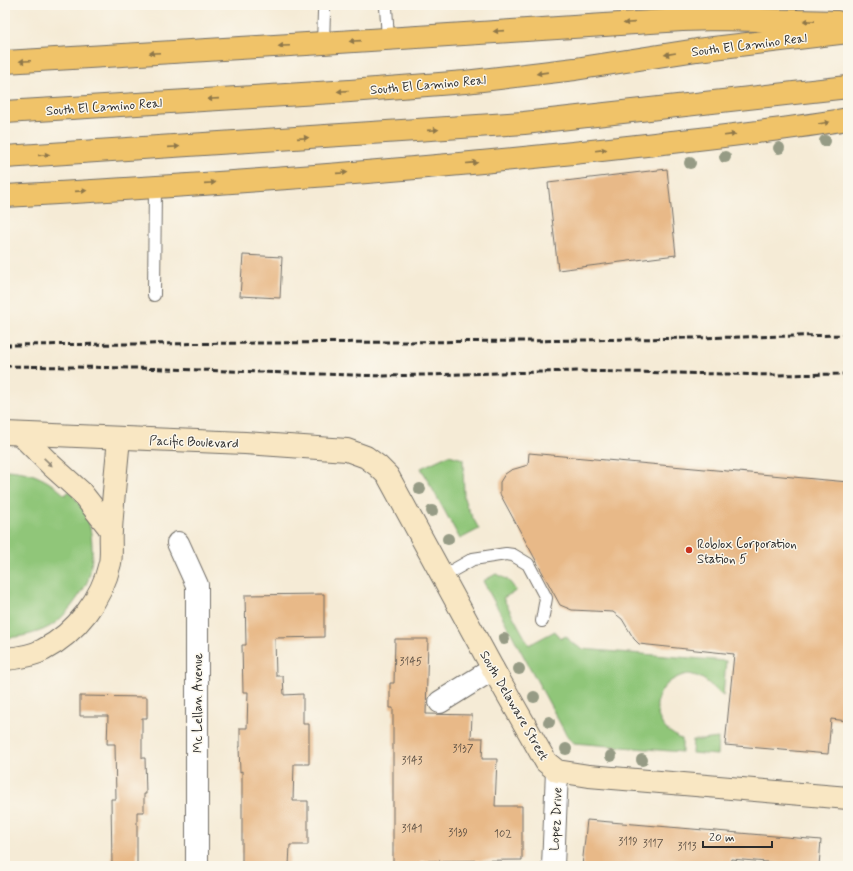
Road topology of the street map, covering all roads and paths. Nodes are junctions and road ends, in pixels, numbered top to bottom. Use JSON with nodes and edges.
{"nodes":[{"id":1,"x":386,"y":7,"type":"dead end"},
{"id":2,"x":324,"y":12,"type":"dead end"},
{"id":3,"x":848,"y":22,"type":"edge"},
{"id":4,"x":848,"y":32,"type":"edge"},
{"id":5,"x":388,"y":38,"type":"junction"},
{"id":6,"x":323,"y":43,"type":"junction"},
{"id":7,"x":5,"y":62,"type":"edge"},
{"id":8,"x":848,"y":87,"type":"edge"},
{"id":9,"x":5,"y":112,"type":"edge"},
{"id":10,"x":848,"y":119,"type":"edge"},
{"id":11,"x":5,"y":157,"type":"edge"},
{"id":12,"x":155,"y":186,"type":"junction"},
{"id":13,"x":8,"y":196,"type":"edge"},
{"id":14,"x":154,"y":295,"type":"dead end"},
{"id":15,"x":13,"y":434,"type":"edge"},
{"id":16,"x":119,"y":439,"type":"junction"},
{"id":17,"x":378,"y":466,"type":"joint"},
{"id":18,"x":111,"y":530,"type":"junction"},
{"id":19,"x":178,"y":543,"type":"dead end"},
{"id":20,"x":443,"y":576,"type":"junction"},
{"id":21,"x":542,"y":621,"type":"dead end"},
{"id":22,"x":5,"y":659,"type":"edge"},
{"id":23,"x":493,"y":669,"type":"junction"},
{"id":24,"x":440,"y":702,"type":"dead end"},
{"id":25,"x":557,"y":771,"type":"junction"},
{"id":26,"x":848,"y":798,"type":"edge"},
{"id":27,"x":197,"y":866,"type":"edge"},
{"id":28,"x":553,"y":866,"type":"edge"}],
"edges":[{"from":1,"to":5,"type":"lane"},
{"from":2,"to":6,"type":"lane"},
{"from":3,"to":5,"type":"main road","one_way":true},
{"from":4,"to":9,"type":"main road","name":"South El Camino Real","one_way":true},
{"from":5,"to":6,"type":"main road","one_way":true},
{"from":6,"to":7,"type":"main road","one_way":true},
{"from":11,"to":8,"type":"main road","one_way":true},
{"from":12,"to":10,"type":"main road","one_way":true},
{"from":13,"to":12,"type":"main road","one_way":true},
{"from":12,"to":14,"type":"lane"},
{"from":15,"to":16,"type":"street","name":"Pacific Boulevard"},
{"from":15,"to":18,"type":"street","one_way":true},
{"from":16,"to":17,"type":"street","name":"Pacific Boulevard"},
{"from":16,"to":18,"type":"street"},
{"from":17,"to":20,"type":"street","name":"South Delaware Street"},
{"from":18,"to":22,"type":"street"},
{"from":19,"to":27,"type":"street","name":"Mc Lellan Avenue"},
{"from":20,"to":21,"type":"lane"},
{"from":20,"to":23,"type":"street","name":"South Delaware Street"},
{"from":23,"to":24,"type":"street"},
{"from":23,"to":25,"type":"street","name":"South Delaware Street"},
{"from":25,"to":26,"type":"street","name":"South Delaware Street"},
{"from":25,"to":28,"type":"street","name":"Lopez Drive"}]}
